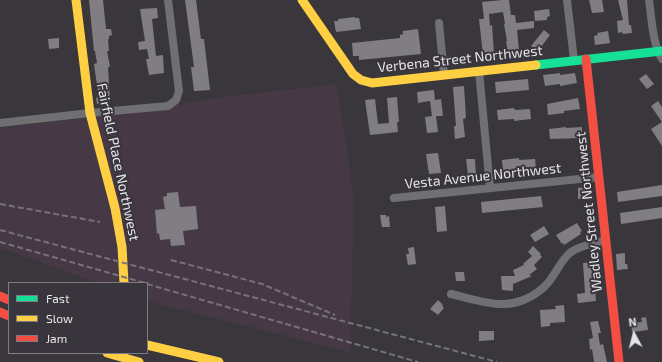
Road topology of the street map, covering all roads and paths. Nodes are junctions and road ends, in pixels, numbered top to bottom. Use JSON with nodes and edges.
{"nodes":[{"id":1,"x":76,"y":0,"type":"edge"},
{"id":2,"x":168,"y":0,"type":"edge"},
{"id":3,"x":302,"y":0,"type":"edge"},
{"id":4,"x":567,"y":0,"type":"edge"},
{"id":5,"x":649,"y":0,"type":"edge"},
{"id":6,"x":439,"y":23,"type":"dead end"},
{"id":7,"x":660,"y":54,"type":"edge"},
{"id":8,"x":586,"y":59,"type":"junction"},
{"id":9,"x":574,"y":60,"type":"junction"},
{"id":10,"x":479,"y":71,"type":"junction"},
{"id":11,"x":444,"y":75,"type":"junction"},
{"id":12,"x":90,"y":113,"type":"junction"},
{"id":13,"x":0,"y":123,"type":"edge"},
{"id":14,"x":599,"y":177,"type":"junction"},
{"id":15,"x":490,"y":188,"type":"junction"},
{"id":16,"x":394,"y":198,"type":"dead end"},
{"id":17,"x":606,"y":240,"type":"junction"},
{"id":18,"x":124,"y":282,"type":"edge"},
{"id":19,"x":451,"y":294,"type":"dead end"},
{"id":20,"x":148,"y":345,"type":"edge"},
{"id":21,"x":111,"y":354,"type":"edge"},
{"id":22,"x":139,"y":362,"type":"edge"},
{"id":23,"x":219,"y":362,"type":"edge"},
{"id":24,"x":619,"y":362,"type":"edge"}],
"edges":[{"from":1,"to":12,"type":"main road","name":"Fairfield Place Northwest"},
{"from":2,"to":12,"type":"street"},
{"from":3,"to":11,"type":"main road","name":"Verbena Street Northwest"},
{"from":4,"to":9,"type":"street"},
{"from":5,"to":7,"type":"street"},
{"from":6,"to":11,"type":"street"},
{"from":7,"to":8,"type":"main road","name":"Verbena Street Northwest"},
{"from":8,"to":9,"type":"main road","name":"Verbena Street Northwest"},
{"from":8,"to":14,"type":"main road","name":"Wadley Street Northwest"},
{"from":9,"to":10,"type":"main road","name":"Verbena Street Northwest"},
{"from":10,"to":11,"type":"main road","name":"Verbena Street Northwest"},
{"from":10,"to":15,"type":"street"},
{"from":12,"to":13,"type":"street"},
{"from":12,"to":18,"type":"main road","name":"Fairfield Place Northwest"},
{"from":14,"to":15,"type":"street","name":"Vesta Avenue Northwest"},
{"from":14,"to":17,"type":"main road","name":"Wadley Street Northwest"},
{"from":15,"to":16,"type":"street","name":"Vesta Avenue Northwest"},
{"from":17,"to":19,"type":"street"},
{"from":17,"to":24,"type":"main road","name":"Wadley Street Northwest"},
{"from":20,"to":23,"type":"main road"},
{"from":21,"to":22,"type":"main road"}]}
